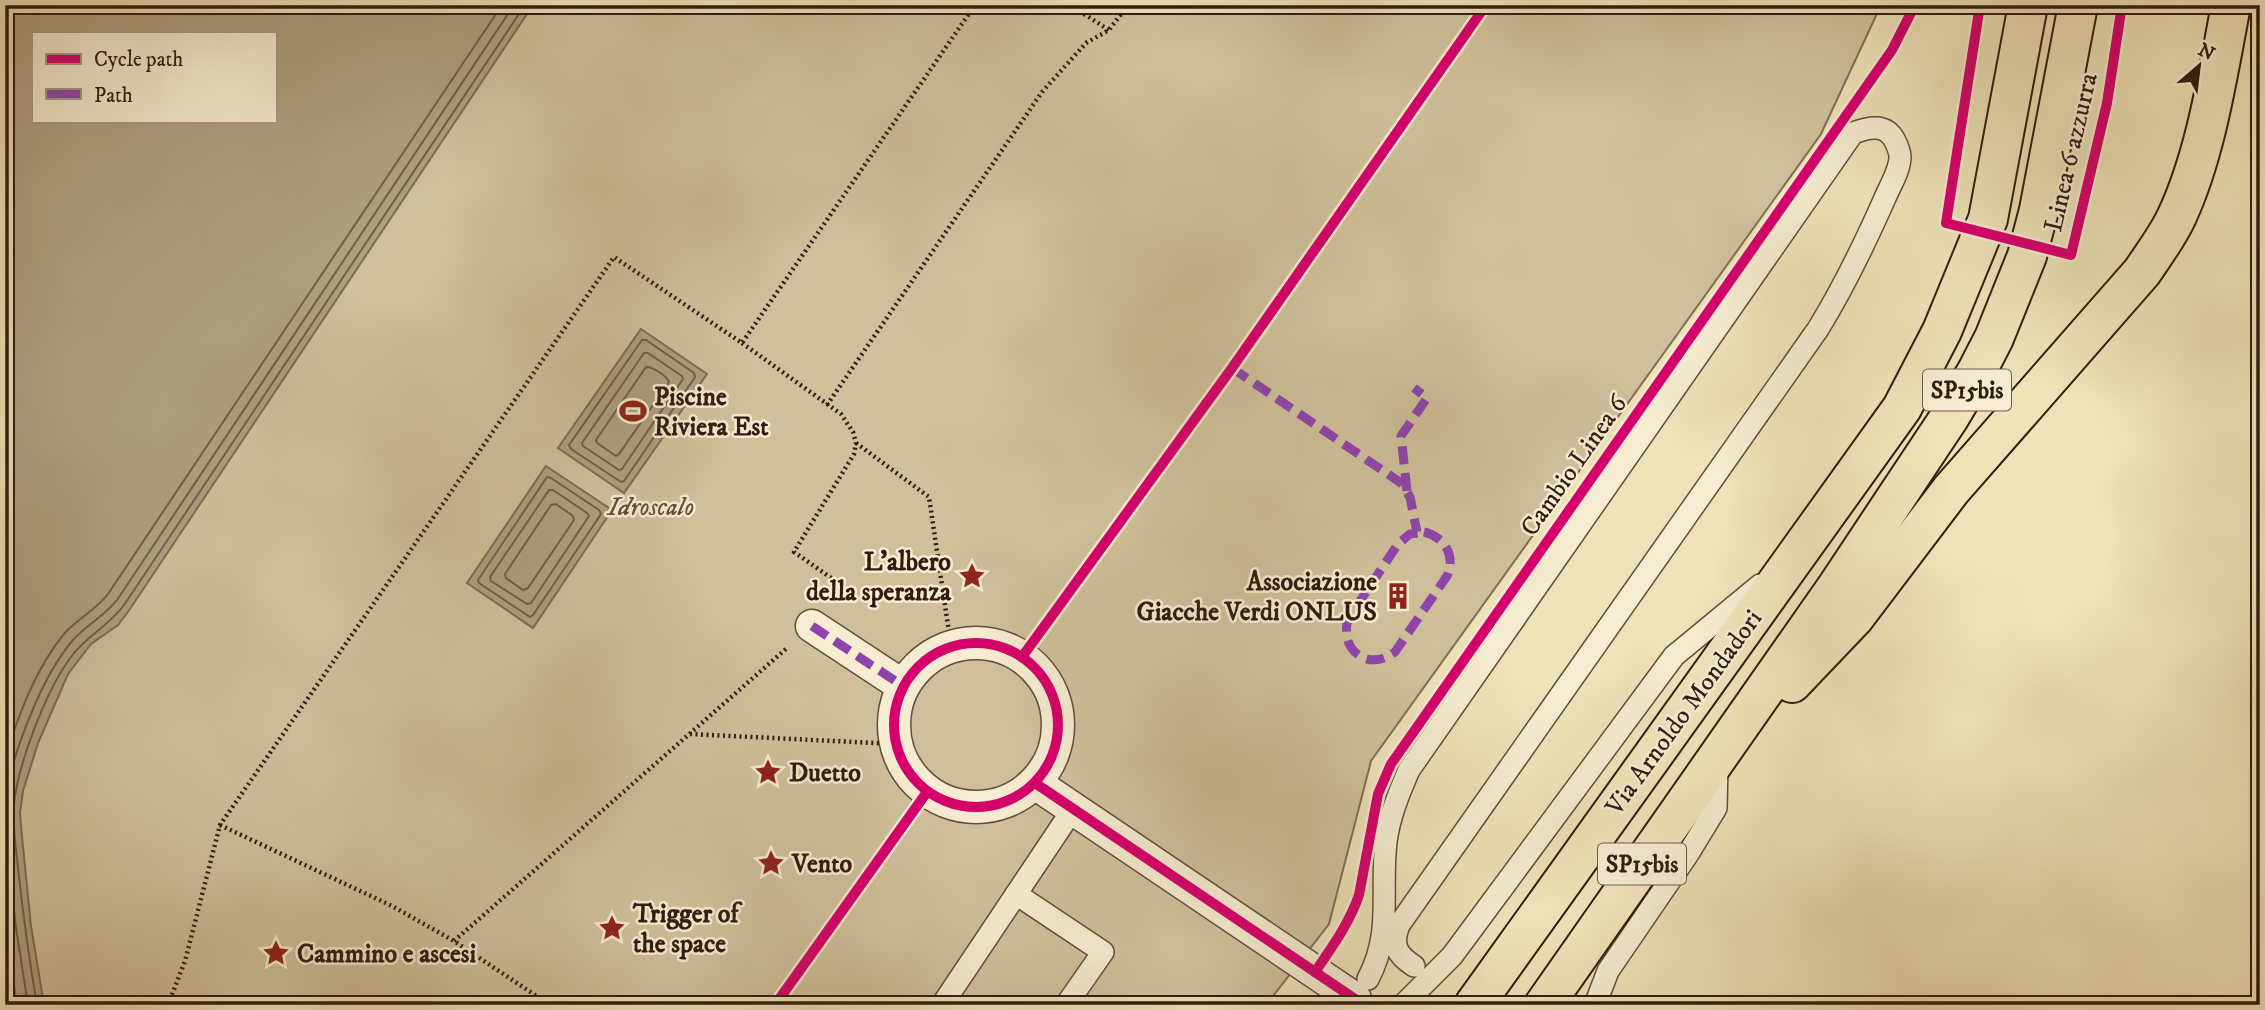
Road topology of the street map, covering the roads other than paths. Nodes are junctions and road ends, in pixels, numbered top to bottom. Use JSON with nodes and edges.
{"nodes":[{"id":1,"x":2028,"y":5,"type":"edge"},
{"id":2,"x":2078,"y":5,"type":"edge"},
{"id":3,"x":2231,"y":5,"type":"edge"},
{"id":4,"x":1794,"y":556,"type":"junction"},
{"id":5,"x":812,"y":626,"type":"road end"},
{"id":6,"x":903,"y":685,"type":"junction"},
{"id":7,"x":1741,"y":723,"type":"junction"},
{"id":8,"x":1717,"y":756,"type":"junction"},
{"id":9,"x":1035,"y":783,"type":"junction"},
{"id":10,"x":1073,"y":809,"type":"junction"},
{"id":11,"x":1016,"y":894,"type":"junction"},
{"id":12,"x":1452,"y":956,"type":"junction"},
{"id":13,"x":1414,"y":966,"type":"junction"},
{"id":14,"x":1358,"y":994,"type":"edge"},
{"id":15,"x":942,"y":1005,"type":"edge"},
{"id":16,"x":1066,"y":1005,"type":"edge"},
{"id":17,"x":1404,"y":1005,"type":"edge"},
{"id":18,"x":1474,"y":1005,"type":"edge"},
{"id":19,"x":1544,"y":1005,"type":"edge"},
{"id":20,"x":1595,"y":1005,"type":"edge"}],
"edges":[{"from":1,"to":4,"type":"highway","number":"SP15bis"},
{"from":2,"to":7,"type":"highway","number":"SP15bis"},
{"from":3,"to":7,"type":"highway","number":"SP15bis"},
{"from":4,"to":12,"type":"lane"},
{"from":4,"to":18,"type":"highway","name":"Via Arnoldo Mondadori","number":"SP15bis"},
{"from":5,"to":6,"type":"street"},
{"from":6,"to":9,"type":"street"},
{"from":6,"to":9,"type":"street"},
{"from":7,"to":8,"type":"highway","name":"Via Arnoldo Mondadori","number":"SP15bis"},
{"from":8,"to":19,"type":"highway","name":"Via Arnoldo Mondadori","number":"SP15bis"},
{"from":8,"to":20,"type":"lane","name":"Via Arnoldo Mondadori"},
{"from":9,"to":10,"type":"street"},
{"from":10,"to":11,"type":"lane"},
{"from":10,"to":14,"type":"street"},
{"from":11,"to":15,"type":"lane"},
{"from":11,"to":16,"type":"lane"},
{"from":12,"to":13,"type":"lane"},
{"from":12,"to":17,"type":"lane"},
{"from":13,"to":14,"type":"lane"},
{"from":13,"to":14,"type":"lane"}]}
